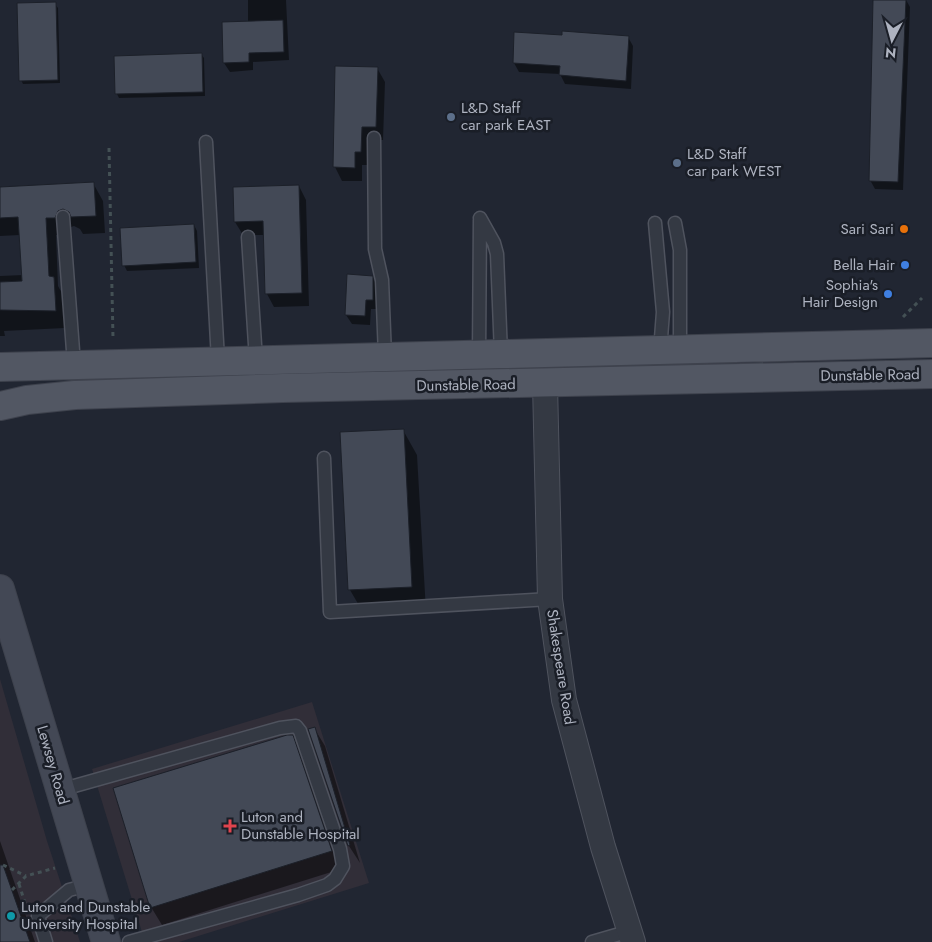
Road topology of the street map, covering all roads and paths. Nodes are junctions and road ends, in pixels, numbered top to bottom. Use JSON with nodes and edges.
{"nodes":[{"id":1,"x":374,"y":138,"type":"dead end"},
{"id":2,"x":206,"y":142,"type":"dead end"},
{"id":3,"x":109,"y":148,"type":"dead end"},
{"id":4,"x":63,"y":217,"type":"dead end"},
{"id":5,"x":655,"y":223,"type":"dead end"},
{"id":6,"x":675,"y":223,"type":"dead end"},
{"id":7,"x":248,"y":237,"type":"dead end"},
{"id":8,"x":932,"y":343,"type":"edge"},
{"id":9,"x":113,"y":344,"type":"dead end"},
{"id":10,"x":670,"y":351,"type":"junction"},
{"id":11,"x":490,"y":355,"type":"junction"},
{"id":12,"x":385,"y":356,"type":"junction"},
{"id":13,"x":218,"y":360,"type":"junction"},
{"id":14,"x":256,"y":360,"type":"junction"},
{"id":15,"x":74,"y":364,"type":"junction"},
{"id":16,"x":0,"y":367,"type":"edge"},
{"id":17,"x":932,"y":374,"type":"edge"},
{"id":18,"x":545,"y":384,"type":"junction"},
{"id":19,"x":0,"y":406,"type":"edge"},
{"id":20,"x":324,"y":458,"type":"dead end"},
{"id":21,"x":0,"y":589,"type":"edge"},
{"id":22,"x":550,"y":599,"type":"junction"},
{"id":23,"x":60,"y":790,"type":"junction"},
{"id":24,"x":4,"y":865,"type":"dead end"},
{"id":25,"x":61,"y":866,"type":"dead end"},
{"id":26,"x":26,"y":876,"type":"junction"},
{"id":27,"x":88,"y":885,"type":"junction"},
{"id":28,"x":12,"y":890,"type":"dead end"},
{"id":29,"x":631,"y":936,"type":"edge"},
{"id":30,"x":46,"y":942,"type":"edge"},
{"id":31,"x":106,"y":942,"type":"edge"},
{"id":32,"x":129,"y":942,"type":"edge"},
{"id":33,"x":592,"y":942,"type":"edge"}],
"edges":[{"from":1,"to":12,"type":"lane"},
{"from":2,"to":13,"type":"lane"},
{"from":3,"to":9,"type":"path"},
{"from":4,"to":15,"type":"lane"},
{"from":5,"to":10,"type":"lane"},
{"from":6,"to":10,"type":"lane"},
{"from":7,"to":14,"type":"lane"},
{"from":8,"to":10,"type":"main road","name":"Dunstable Road"},
{"from":10,"to":11,"type":"main road","name":"Dunstable Road"},
{"from":11,"to":11,"type":"lane"},
{"from":11,"to":12,"type":"main road","name":"Dunstable Road"},
{"from":12,"to":14,"type":"main road","name":"Dunstable Road"},
{"from":13,"to":14,"type":"main road","name":"Dunstable Road"},
{"from":13,"to":15,"type":"main road","name":"Dunstable Road"},
{"from":15,"to":16,"type":"main road","name":"Dunstable Road"},
{"from":17,"to":18,"type":"main road","name":"Dunstable Road"},
{"from":18,"to":19,"type":"main road","name":"Dunstable Road"},
{"from":18,"to":22,"type":"street","name":"Shakespeare Road"},
{"from":20,"to":22,"type":"lane"},
{"from":21,"to":23,"type":"street","name":"Lewsey Road"},
{"from":22,"to":29,"type":"street","name":"Shakespeare Road"},
{"from":23,"to":27,"type":"street","name":"Lewsey Road"},
{"from":23,"to":32,"type":"lane"},
{"from":24,"to":26,"type":"path"},
{"from":25,"to":26,"type":"path"},
{"from":26,"to":28,"type":"path"},
{"from":27,"to":30,"type":"lane"},
{"from":27,"to":31,"type":"street","name":"Lewsey Road"},
{"from":29,"to":33,"type":"lane"}]}
